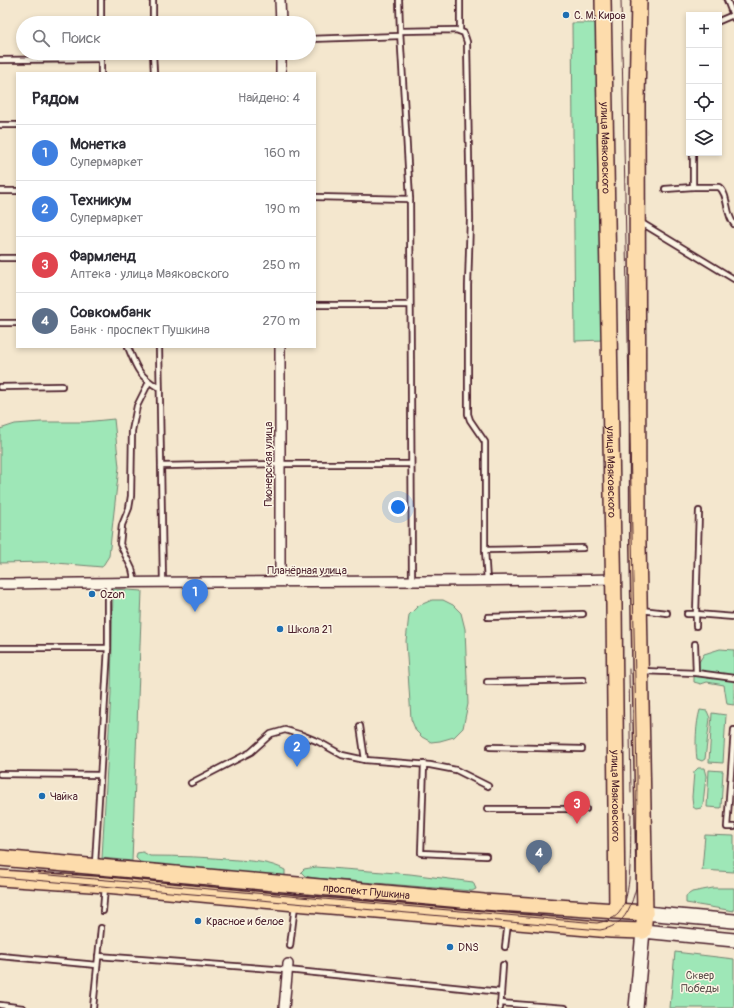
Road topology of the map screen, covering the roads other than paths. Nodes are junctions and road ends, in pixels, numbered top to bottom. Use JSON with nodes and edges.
{"nodes":[{"id":1,"x":101,"y":0,"type":"edge"},
{"id":2,"x":153,"y":0,"type":"edge"},
{"id":3,"x":280,"y":0,"type":"edge"},
{"id":4,"x":399,"y":0,"type":"edge"},
{"id":5,"x":460,"y":0,"type":"edge"},
{"id":6,"x":603,"y":0,"type":"edge"},
{"id":7,"x":639,"y":0,"type":"edge"},
{"id":8,"x":727,"y":0,"type":"edge"},
{"id":9,"x":101,"y":16,"type":"edge"},
{"id":10,"x":153,"y":16,"type":"edge"},
{"id":11,"x":281,"y":16,"type":"edge"},
{"id":12,"x":734,"y":16,"type":"edge"},
{"id":13,"x":722,"y":20,"type":"edge"},
{"id":14,"x":460,"y":31,"type":"junction"},
{"id":15,"x":400,"y":34,"type":"junction"},
{"id":16,"x":316,"y":39,"type":"edge"},
{"id":17,"x":16,"y":59,"type":"edge"},
{"id":18,"x":0,"y":60,"type":"edge"},
{"id":19,"x":101,"y":60,"type":"edge"},
{"id":20,"x":153,"y":60,"type":"edge"},
{"id":21,"x":281,"y":60,"type":"edge"},
{"id":22,"x":101,"y":72,"type":"edge"},
{"id":23,"x":154,"y":72,"type":"edge"},
{"id":24,"x":281,"y":72,"type":"edge"},
{"id":25,"x":0,"y":125,"type":"edge"},
{"id":26,"x":16,"y":125,"type":"edge"},
{"id":27,"x":693,"y":156,"type":"edge"},
{"id":28,"x":693,"y":187,"type":"junction"},
{"id":29,"x":665,"y":189,"type":"dead end"},
{"id":30,"x":0,"y":191,"type":"edge"},
{"id":31,"x":16,"y":191,"type":"edge"},
{"id":32,"x":316,"y":197,"type":"edge"},
{"id":33,"x":410,"y":199,"type":"junction"},
{"id":34,"x":637,"y":221,"type":"junction"},
{"id":35,"x":734,"y":224,"type":"edge"},
{"id":36,"x":0,"y":258,"type":"edge"},
{"id":37,"x":16,"y":258,"type":"edge"},
{"id":38,"x":734,"y":279,"type":"edge"},
{"id":39,"x":316,"y":305,"type":"edge"},
{"id":40,"x":410,"y":305,"type":"junction"},
{"id":41,"x":0,"y":323,"type":"edge"},
{"id":42,"x":16,"y":323,"type":"edge"},
{"id":43,"x":128,"y":348,"type":"edge"},
{"id":44,"x":159,"y":348,"type":"edge"},
{"id":45,"x":280,"y":348,"type":"edge"},
{"id":46,"x":149,"y":382,"type":"junction"},
{"id":47,"x":62,"y":386,"type":"dead end"},
{"id":48,"x":0,"y":387,"type":"edge"},
{"id":49,"x":159,"y":388,"type":"junction"},
{"id":50,"x":280,"y":464,"type":"junction"},
{"id":51,"x":411,"y":464,"type":"junction"},
{"id":52,"x":161,"y":466,"type":"junction"},
{"id":53,"x":699,"y":511,"type":"dead end"},
{"id":54,"x":583,"y":548,"type":"dead end"},
{"id":55,"x":485,"y":550,"type":"junction"},
{"id":56,"x":614,"y":579,"type":"junction"},
{"id":57,"x":280,"y":581,"type":"junction"},
{"id":58,"x":108,"y":582,"type":"junction"},
{"id":59,"x":135,"y":582,"type":"junction"},
{"id":60,"x":163,"y":582,"type":"junction"},
{"id":61,"x":412,"y":582,"type":"junction"},
{"id":62,"x":487,"y":582,"type":"junction"},
{"id":63,"x":0,"y":584,"type":"edge"},
{"id":64,"x":640,"y":610,"type":"junction"},
{"id":65,"x":667,"y":613,"type":"dead end"},
{"id":66,"x":583,"y":614,"type":"dead end"},
{"id":67,"x":686,"y":614,"type":"dead end"},
{"id":68,"x":696,"y":614,"type":"junction"},
{"id":69,"x":488,"y":616,"type":"dead end"},
{"id":70,"x":734,"y":617,"type":"edge"},
{"id":71,"x":696,"y":626,"type":"dead end"},
{"id":72,"x":695,"y":644,"type":"dead end"},
{"id":73,"x":0,"y":648,"type":"edge"},
{"id":74,"x":108,"y":648,"type":"junction"},
{"id":75,"x":640,"y":671,"type":"junction"},
{"id":76,"x":696,"y":673,"type":"junction"},
{"id":77,"x":734,"y":678,"type":"edge"},
{"id":78,"x":583,"y":680,"type":"dead end"},
{"id":79,"x":487,"y":682,"type":"dead end"},
{"id":80,"x":360,"y":726,"type":"dead end"},
{"id":81,"x":734,"y":730,"type":"edge"},
{"id":82,"x":490,"y":747,"type":"dead end"},
{"id":83,"x":582,"y":749,"type":"dead end"},
{"id":84,"x":365,"y":760,"type":"junction"},
{"id":85,"x":424,"y":764,"type":"junction"},
{"id":86,"x":0,"y":774,"type":"edge"},
{"id":87,"x":100,"y":775,"type":"junction"},
{"id":88,"x":191,"y":783,"type":"dead end"},
{"id":89,"x":488,"y":786,"type":"dead end"},
{"id":90,"x":488,"y":809,"type":"dead end"},
{"id":91,"x":586,"y":809,"type":"dead end"},
{"id":92,"x":734,"y":827,"type":"edge"},
{"id":93,"x":486,"y":856,"type":"dead end"},
{"id":94,"x":0,"y":858,"type":"edge"},
{"id":95,"x":94,"y":867,"type":"junction"},
{"id":96,"x":0,"y":878,"type":"edge"},
{"id":97,"x":106,"y":885,"type":"junction"},
{"id":98,"x":295,"y":903,"type":"junction"},
{"id":99,"x":617,"y":910,"type":"junction"},
{"id":100,"x":103,"y":911,"type":"dead end"},
{"id":101,"x":644,"y":912,"type":"junction"},
{"id":102,"x":508,"y":921,"type":"junction"},
{"id":103,"x":734,"y":922,"type":"edge"},
{"id":104,"x":101,"y":928,"type":"dead end"},
{"id":105,"x":643,"y":931,"type":"junction"},
{"id":106,"x":734,"y":940,"type":"edge"},
{"id":107,"x":290,"y":946,"type":"dead end"},
{"id":108,"x":505,"y":947,"type":"dead end"},
{"id":109,"x":0,"y":956,"type":"edge"},
{"id":110,"x":98,"y":956,"type":"junction"},
{"id":111,"x":97,"y":965,"type":"junction"},
{"id":112,"x":503,"y":965,"type":"dead end"},
{"id":113,"x":287,"y":967,"type":"junction"},
{"id":114,"x":501,"y":992,"type":"junction"},
{"id":115,"x":0,"y":1005,"type":"edge"},
{"id":116,"x":500,"y":1005,"type":"edge"},
{"id":117,"x":23,"y":1008,"type":"edge"},
{"id":118,"x":93,"y":1008,"type":"edge"},
{"id":119,"x":284,"y":1008,"type":"edge"},
{"id":120,"x":565,"y":1008,"type":"edge"},
{"id":121,"x":636,"y":1008,"type":"edge"}],
"edges":[{"from":1,"to":9,"type":"lane"},
{"from":2,"to":10,"type":"lane"},
{"from":3,"to":11,"type":"street"},
{"from":4,"to":15,"type":"lane"},
{"from":5,"to":14,"type":"lane"},
{"from":6,"to":56,"type":"main road","name":"улица Маяковского"},
{"from":7,"to":34,"type":"main road"},
{"from":8,"to":12,"type":"lane"},
{"from":12,"to":13,"type":"lane"},
{"from":14,"to":15,"type":"lane"},
{"from":14,"to":55,"type":"lane"},
{"from":15,"to":16,"type":"lane"},
{"from":15,"to":33,"type":"lane"},
{"from":17,"to":18,"type":"lane"},
{"from":19,"to":22,"type":"lane"},
{"from":20,"to":23,"type":"lane"},
{"from":21,"to":24,"type":"street"},
{"from":25,"to":26,"type":"lane"},
{"from":27,"to":28,"type":"lane"},
{"from":28,"to":29,"type":"lane"},
{"from":28,"to":35,"type":"lane"},
{"from":30,"to":31,"type":"lane"},
{"from":32,"to":33,"type":"lane"},
{"from":33,"to":40,"type":"lane"},
{"from":34,"to":38,"type":"lane"},
{"from":34,"to":64,"type":"main road"},
{"from":36,"to":37,"type":"lane"},
{"from":39,"to":40,"type":"lane"},
{"from":40,"to":51,"type":"lane"},
{"from":41,"to":42,"type":"lane"},
{"from":43,"to":46,"type":"lane"},
{"from":44,"to":49,"type":"lane"},
{"from":45,"to":50,"type":"street","name":"Пионерская улица"},
{"from":46,"to":49,"type":"lane"},
{"from":46,"to":59,"type":"lane"},
{"from":47,"to":48,"type":"lane"},
{"from":49,"to":52,"type":"lane"},
{"from":50,"to":51,"type":"lane"},
{"from":50,"to":52,"type":"lane"},
{"from":50,"to":57,"type":"street","name":"Пионерская улица"},
{"from":51,"to":61,"type":"lane"},
{"from":52,"to":60,"type":"lane"},
{"from":53,"to":68,"type":"lane"},
{"from":54,"to":55,"type":"lane"},
{"from":55,"to":62,"type":"lane"},
{"from":56,"to":62,"type":"street","name":"Планёрная улица"},
{"from":56,"to":99,"type":"main road","name":"улица Маяковского"},
{"from":57,"to":60,"type":"street","name":"Планёрная улица"},
{"from":57,"to":61,"type":"street","name":"Планёрная улица"},
{"from":58,"to":59,"type":"street","name":"Планёрная улица"},
{"from":58,"to":63,"type":"street","name":"Планёрная улица"},
{"from":58,"to":74,"type":"lane"},
{"from":59,"to":60,"type":"street","name":"Планёрная улица"},
{"from":61,"to":62,"type":"street","name":"Планёрная улица"},
{"from":64,"to":65,"type":"lane"},
{"from":64,"to":75,"type":"main road"},
{"from":66,"to":69,"type":"lane"},
{"from":67,"to":68,"type":"lane"},
{"from":68,"to":70,"type":"lane"},
{"from":68,"to":71,"type":"lane"},
{"from":72,"to":76,"type":"lane"},
{"from":73,"to":74,"type":"lane"},
{"from":74,"to":87,"type":"lane"},
{"from":75,"to":76,"type":"lane"},
{"from":75,"to":101,"type":"main road"},
{"from":76,"to":77,"type":"lane"},
{"from":78,"to":79,"type":"lane"},
{"from":80,"to":84,"type":"lane"},
{"from":81,"to":92,"type":"lane"},
{"from":82,"to":83,"type":"lane"},
{"from":84,"to":85,"type":"lane"},
{"from":84,"to":88,"type":"lane"},
{"from":85,"to":89,"type":"lane"},
{"from":85,"to":93,"type":"lane"},
{"from":86,"to":87,"type":"lane"},
{"from":87,"to":95,"type":"lane"},
{"from":90,"to":91,"type":"lane"},
{"from":94,"to":95,"type":"main road","name":"проспект Пушкина"},
{"from":95,"to":99,"type":"main road","name":"проспект Пушкина"},
{"from":96,"to":97,"type":"main road","name":"проспект Пушкина"},
{"from":97,"to":98,"type":"main road","name":"проспект Пушкина"},
{"from":97,"to":100,"type":"lane"},
{"from":98,"to":102,"type":"main road","name":"проспект Пушкина"},
{"from":98,"to":107,"type":"lane"},
{"from":99,"to":101,"type":"main road","name":"проспект Пушкина"},
{"from":99,"to":105,"type":"main road"},
{"from":101,"to":103,"type":"main road","name":"проспект Пушкина"},
{"from":101,"to":105,"type":"main road"},
{"from":102,"to":105,"type":"main road","name":"проспект Пушкина"},
{"from":102,"to":108,"type":"lane"},
{"from":104,"to":110,"type":"lane"},
{"from":105,"to":106,"type":"main road","name":"проспект Пушкина"},
{"from":105,"to":121,"type":"main road"},
{"from":109,"to":111,"type":"lane"},
{"from":110,"to":111,"type":"lane"},
{"from":110,"to":113,"type":"lane"},
{"from":111,"to":118,"type":"lane"},
{"from":112,"to":114,"type":"lane"},
{"from":113,"to":114,"type":"lane"},
{"from":113,"to":119,"type":"street"},
{"from":114,"to":116,"type":"lane"},
{"from":115,"to":117,"type":"lane"},
{"from":116,"to":120,"type":"lane"}]}
